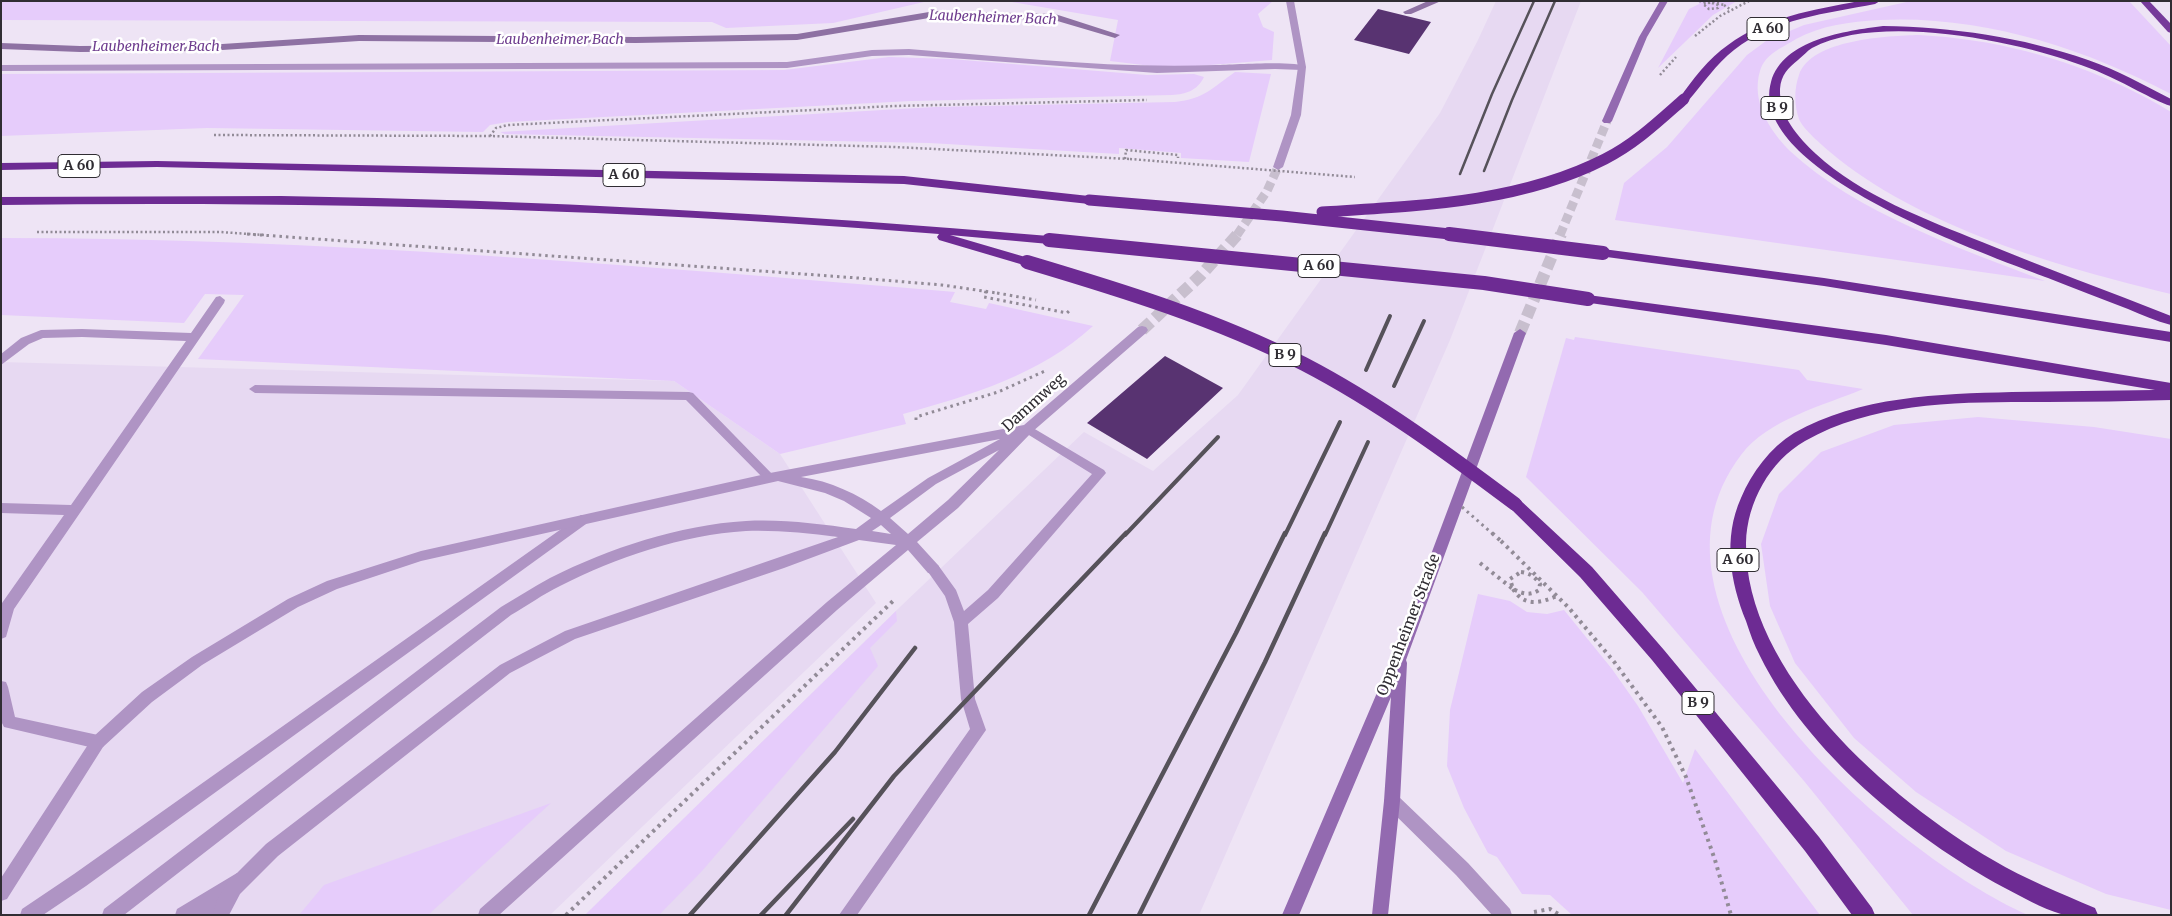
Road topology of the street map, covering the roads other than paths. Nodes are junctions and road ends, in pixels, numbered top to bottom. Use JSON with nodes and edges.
{"nodes":[{"id":1,"x":1290,"y":1,"type":"edge"},
{"id":2,"x":1664,"y":1,"type":"edge"},
{"id":3,"x":1875,"y":1,"type":"edge"},
{"id":4,"x":2144,"y":1,"type":"edge"},
{"id":5,"x":2171,"y":30,"type":"edge"},
{"id":6,"x":1,"y":68,"type":"edge"},
{"id":7,"x":1302,"y":68,"type":"junction"},
{"id":8,"x":2171,"y":103,"type":"edge"},
{"id":9,"x":1607,"y":121,"type":"tunnel mouth"},
{"id":10,"x":1,"y":167,"type":"edge"},
{"id":11,"x":1278,"y":167,"type":"tunnel mouth"},
{"id":12,"x":1,"y":201,"type":"edge"},
{"id":13,"x":1280,"y":215,"type":"junction"},
{"id":14,"x":911,"y":227,"type":"junction"},
{"id":15,"x":220,"y":300,"type":"dead end"},
{"id":16,"x":2171,"y":321,"type":"edge"},
{"id":17,"x":1142,"y":330,"type":"tunnel mouth"},
{"id":18,"x":1520,"y":333,"type":"tunnel mouth"},
{"id":19,"x":195,"y":337,"type":"junction"},
{"id":20,"x":2171,"y":337,"type":"edge"},
{"id":21,"x":1,"y":362,"type":"edge"},
{"id":22,"x":2171,"y":388,"type":"edge"},
{"id":23,"x":255,"y":389,"type":"dead end"},
{"id":24,"x":2171,"y":395,"type":"edge"},
{"id":25,"x":1028,"y":428,"type":"junction"},
{"id":26,"x":770,"y":478,"type":"junction"},
{"id":27,"x":1,"y":508,"type":"edge"},
{"id":28,"x":74,"y":510,"type":"junction"},
{"id":29,"x":881,"y":517,"type":"junction"},
{"id":30,"x":581,"y":520,"type":"junction"},
{"id":31,"x":857,"y":535,"type":"junction"},
{"id":32,"x":909,"y":540,"type":"junction"},
{"id":33,"x":961,"y":622,"type":"junction"},
{"id":34,"x":1,"y":633,"type":"edge"},
{"id":35,"x":1400,"y":654,"type":"junction"},
{"id":36,"x":1,"y":687,"type":"edge"},
{"id":37,"x":98,"y":742,"type":"junction"},
{"id":38,"x":1392,"y":801,"type":"junction"},
{"id":39,"x":242,"y":878,"type":"junction"},
{"id":40,"x":1,"y":893,"type":"edge"},
{"id":41,"x":28,"y":915,"type":"edge"},
{"id":42,"x":110,"y":915,"type":"edge"},
{"id":43,"x":183,"y":915,"type":"edge"},
{"id":44,"x":201,"y":915,"type":"edge"},
{"id":45,"x":220,"y":915,"type":"edge"},
{"id":46,"x":486,"y":915,"type":"edge"},
{"id":47,"x":847,"y":915,"type":"edge"},
{"id":48,"x":1290,"y":915,"type":"edge"},
{"id":49,"x":1380,"y":915,"type":"edge"},
{"id":50,"x":1504,"y":915,"type":"edge"},
{"id":51,"x":1865,"y":915,"type":"edge"},
{"id":52,"x":2088,"y":915,"type":"edge"}],
"edges":[{"from":1,"to":7,"type":"street"},
{"from":2,"to":9,"type":"main road"},
{"from":3,"to":13,"type":"highway","number":"A 60","bridge":true},
{"from":4,"to":5,"type":"highway"},
{"from":6,"to":7,"type":"street"},
{"from":7,"to":11,"type":"street"},
{"from":8,"to":16,"type":"highway","number":"B 9"},
{"from":10,"to":13,"type":"highway","number":"A 60","bridge":true},
{"from":12,"to":14,"type":"highway","number":"A 60"},
{"from":13,"to":20,"type":"highway","number":"A 60","bridge":true},
{"from":14,"to":22,"type":"highway","number":"A 60","bridge":true},
{"from":14,"to":51,"type":"highway","number":"B 9","bridge":true},
{"from":15,"to":19,"type":"street"},
{"from":17,"to":25,"type":"street","name":"Dammweg"},
{"from":18,"to":35,"type":"main road","name":"Oppenheimer Straße"},
{"from":19,"to":21,"type":"street"},
{"from":19,"to":28,"type":"street"},
{"from":23,"to":26,"type":"street"},
{"from":24,"to":52,"type":"highway","number":"A 60"},
{"from":25,"to":26,"type":"street"},
{"from":25,"to":29,"type":"street"},
{"from":25,"to":32,"type":"street","name":"Dammweg"},
{"from":25,"to":33,"type":"street"},
{"from":26,"to":29,"type":"street"},
{"from":26,"to":30,"type":"street"},
{"from":27,"to":28,"type":"street"},
{"from":28,"to":34,"type":"street"},
{"from":29,"to":31,"type":"street"},
{"from":29,"to":32,"type":"street"},
{"from":30,"to":37,"type":"street"},
{"from":30,"to":41,"type":"street"},
{"from":31,"to":32,"type":"street"},
{"from":31,"to":39,"type":"street"},
{"from":31,"to":42,"type":"street"},
{"from":32,"to":33,"type":"street"},
{"from":32,"to":46,"type":"street","name":"Dammweg"},
{"from":33,"to":47,"type":"street"},
{"from":35,"to":38,"type":"main road"},
{"from":35,"to":48,"type":"main road","name":"Oppenheimer Straße"},
{"from":36,"to":37,"type":"street"},
{"from":37,"to":40,"type":"street"},
{"from":38,"to":49,"type":"main road"},
{"from":38,"to":50,"type":"street"},
{"from":39,"to":43,"type":"street"},
{"from":39,"to":44,"type":"street"},
{"from":39,"to":45,"type":"street"}]}
